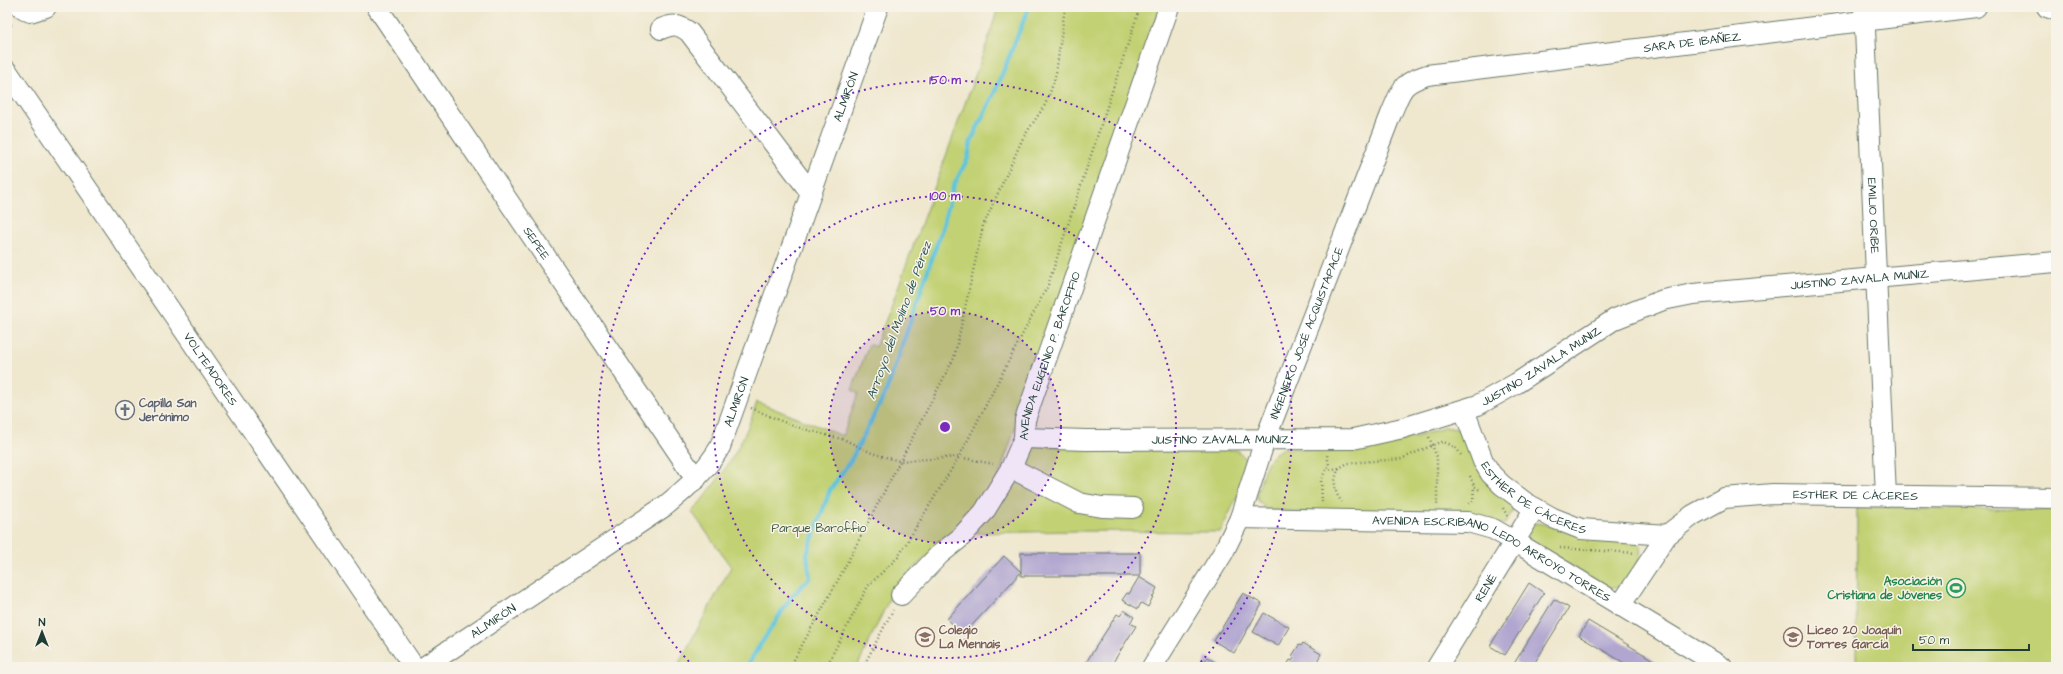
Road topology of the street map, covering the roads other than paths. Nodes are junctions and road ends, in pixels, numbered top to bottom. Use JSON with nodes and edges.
{"nodes":[{"id":1,"x":21,"y":7,"type":"edge"},
{"id":2,"x":46,"y":7,"type":"edge"},
{"id":3,"x":377,"y":7,"type":"edge"},
{"id":4,"x":878,"y":7,"type":"edge"},
{"id":5,"x":1169,"y":7,"type":"edge"},
{"id":6,"x":1976,"y":7,"type":"edge"},
{"id":7,"x":2047,"y":7,"type":"edge"},
{"id":8,"x":2056,"y":10,"type":"edge"},
{"id":9,"x":1864,"y":13,"type":"edge"},
{"id":10,"x":661,"y":29,"type":"dead end"},
{"id":11,"x":7,"y":71,"type":"edge"},
{"id":12,"x":1410,"y":81,"type":"joint"},
{"id":13,"x":811,"y":193,"type":"junction"},
{"id":14,"x":2056,"y":262,"type":"edge"},
{"id":15,"x":1876,"y":276,"type":"junction"},
{"id":16,"x":1464,"y":410,"type":"junction"},
{"id":17,"x":1024,"y":438,"type":"junction"},
{"id":18,"x":1265,"y":440,"type":"junction"},
{"id":19,"x":1011,"y":468,"type":"junction"},
{"id":20,"x":696,"y":479,"type":"junction"},
{"id":21,"x":1886,"y":496,"type":"junction"},
{"id":22,"x":2056,"y":498,"type":"edge"},
{"id":23,"x":1133,"y":508,"type":"dead end"},
{"id":24,"x":1535,"y":508,"type":"junction"},
{"id":25,"x":1240,"y":518,"type":"junction"},
{"id":26,"x":1519,"y":534,"type":"junction"},
{"id":27,"x":1667,"y":535,"type":"junction"},
{"id":28,"x":901,"y":595,"type":"road end"},
{"id":29,"x":1620,"y":606,"type":"junction"},
{"id":30,"x":1710,"y":664,"type":"edge"},
{"id":31,"x":414,"y":667,"type":"edge"},
{"id":32,"x":424,"y":667,"type":"edge"},
{"id":33,"x":1152,"y":667,"type":"edge"},
{"id":34,"x":1437,"y":667,"type":"edge"}],
"edges":[{"from":1,"to":2,"type":"street"},
{"from":3,"to":20,"type":"street","name":"SEPEE"},
{"from":4,"to":13,"type":"street","name":"ALMIRÓN"},
{"from":5,"to":17,"type":"street","name":"AVENIDA EUGENIO P. BAROFFIO"},
{"from":6,"to":9,"type":"street","name":"SARA DE IBAÑEZ"},
{"from":7,"to":8,"type":"street"},
{"from":9,"to":12,"type":"street","name":"SARA DE IBAÑEZ"},
{"from":9,"to":15,"type":"street","name":"EMILIO ORIBE"},
{"from":10,"to":13,"type":"street"},
{"from":11,"to":31,"type":"street","name":"VOLTEADORES"},
{"from":12,"to":18,"type":"street","name":"INGENIERO JOSÉ ACQUISTAPACE"},
{"from":13,"to":20,"type":"street","name":"ALMIRÓN"},
{"from":14,"to":15,"type":"street","name":"JUSTINO ZAVALA MUNIZ"},
{"from":15,"to":16,"type":"street","name":"JUSTINO ZAVALA MUNIZ"},
{"from":15,"to":21,"type":"street","name":"EMILIO ORIBE"},
{"from":16,"to":18,"type":"street","name":"JUSTINO ZAVALA MUNIZ"},
{"from":16,"to":24,"type":"street","name":"ESTHER DE CÁCERES"},
{"from":17,"to":18,"type":"street","name":"JUSTINO ZAVALA MUNIZ"},
{"from":17,"to":19,"type":"street","name":"AVENIDA EUGENIO P. BAROFFIO"},
{"from":18,"to":25,"type":"street","name":"INGENIERO JOSÉ ACQUISTAPACE"},
{"from":19,"to":23,"type":"street"},
{"from":19,"to":28,"type":"street","name":"AVENIDA EUGENIO P. BAROFFIO"},
{"from":20,"to":32,"type":"street","name":"ALMIRÓN"},
{"from":21,"to":22,"type":"street","name":"ESTHER DE CÁCERES"},
{"from":21,"to":27,"type":"street","name":"ESTHER DE CÁCERES"},
{"from":24,"to":26,"type":"street","name":"RENÉ"},
{"from":24,"to":27,"type":"street","name":"ESTHER DE CÁCERES"},
{"from":25,"to":26,"type":"street","name":"AVENIDA ESCRIBANO LEDO ARROYO TORRES"},
{"from":25,"to":33,"type":"street","name":"INGENIERO JOSÉ ACQUISTAPACE"},
{"from":26,"to":29,"type":"street","name":"AVENIDA ESCRIBANO LEDO ARROYO TORRES"},
{"from":26,"to":34,"type":"street","name":"RENÉ"},
{"from":27,"to":29,"type":"street","name":"ESTHER DE CÁCERES"},
{"from":29,"to":30,"type":"street","name":"AVENIDA ESCRIBANO LEDO ARROYO TORRES"}]}
